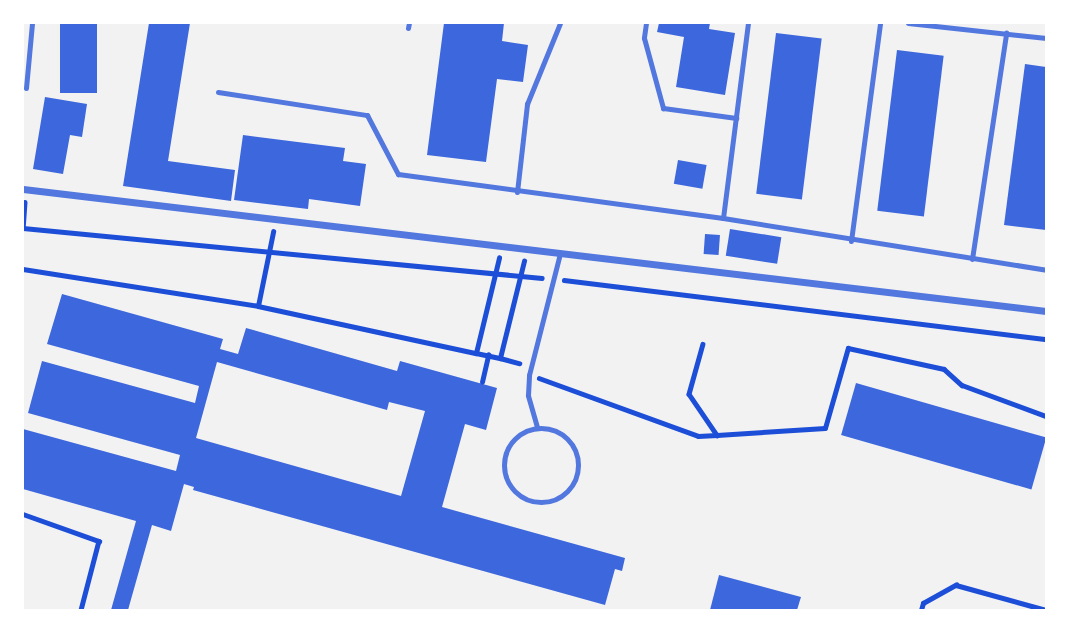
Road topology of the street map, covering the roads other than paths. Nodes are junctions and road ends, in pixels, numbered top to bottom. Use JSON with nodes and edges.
{"nodes":[{"id":1,"x":32,"y":23,"type":"edge"},
{"id":2,"x":560,"y":23,"type":"edge"},
{"id":3,"x":646,"y":23,"type":"edge"},
{"id":4,"x":748,"y":23,"type":"edge"},
{"id":5,"x":880,"y":23,"type":"edge"},
{"id":6,"x":908,"y":23,"type":"edge"},
{"id":7,"x":1006,"y":33,"type":"junction"},
{"id":8,"x":1046,"y":38,"type":"edge"},
{"id":9,"x":25,"y":69,"type":"edge"},
{"id":10,"x":26,"y":88,"type":"dead end"},
{"id":11,"x":218,"y":92,"type":"dead end"},
{"id":12,"x":736,"y":118,"type":"junction"},
{"id":13,"x":23,"y":189,"type":"edge"},
{"id":14,"x":517,"y":192,"type":"junction"},
{"id":15,"x":723,"y":218,"type":"junction"},
{"id":16,"x":851,"y":241,"type":"junction"},
{"id":17,"x":560,"y":253,"type":"junction"},
{"id":18,"x":972,"y":259,"type":"junction"},
{"id":19,"x":1046,"y":270,"type":"edge"},
{"id":20,"x":1046,"y":311,"type":"edge"},
{"id":21,"x":537,"y":427,"type":"junction"}],
"edges":[{"from":1,"to":9,"type":"lane"},
{"from":2,"to":14,"type":"lane"},
{"from":3,"to":12,"type":"lane"},
{"from":4,"to":12,"type":"lane"},
{"from":5,"to":16,"type":"lane"},
{"from":6,"to":7,"type":"lane"},
{"from":7,"to":8,"type":"lane"},
{"from":7,"to":18,"type":"lane"},
{"from":9,"to":10,"type":"lane"},
{"from":11,"to":14,"type":"lane"},
{"from":12,"to":15,"type":"lane"},
{"from":13,"to":17,"type":"street"},
{"from":14,"to":15,"type":"lane"},
{"from":15,"to":16,"type":"lane"},
{"from":16,"to":18,"type":"lane"},
{"from":17,"to":20,"type":"street"},
{"from":17,"to":21,"type":"lane"},
{"from":18,"to":19,"type":"lane"},
{"from":21,"to":21,"type":"lane"}]}
